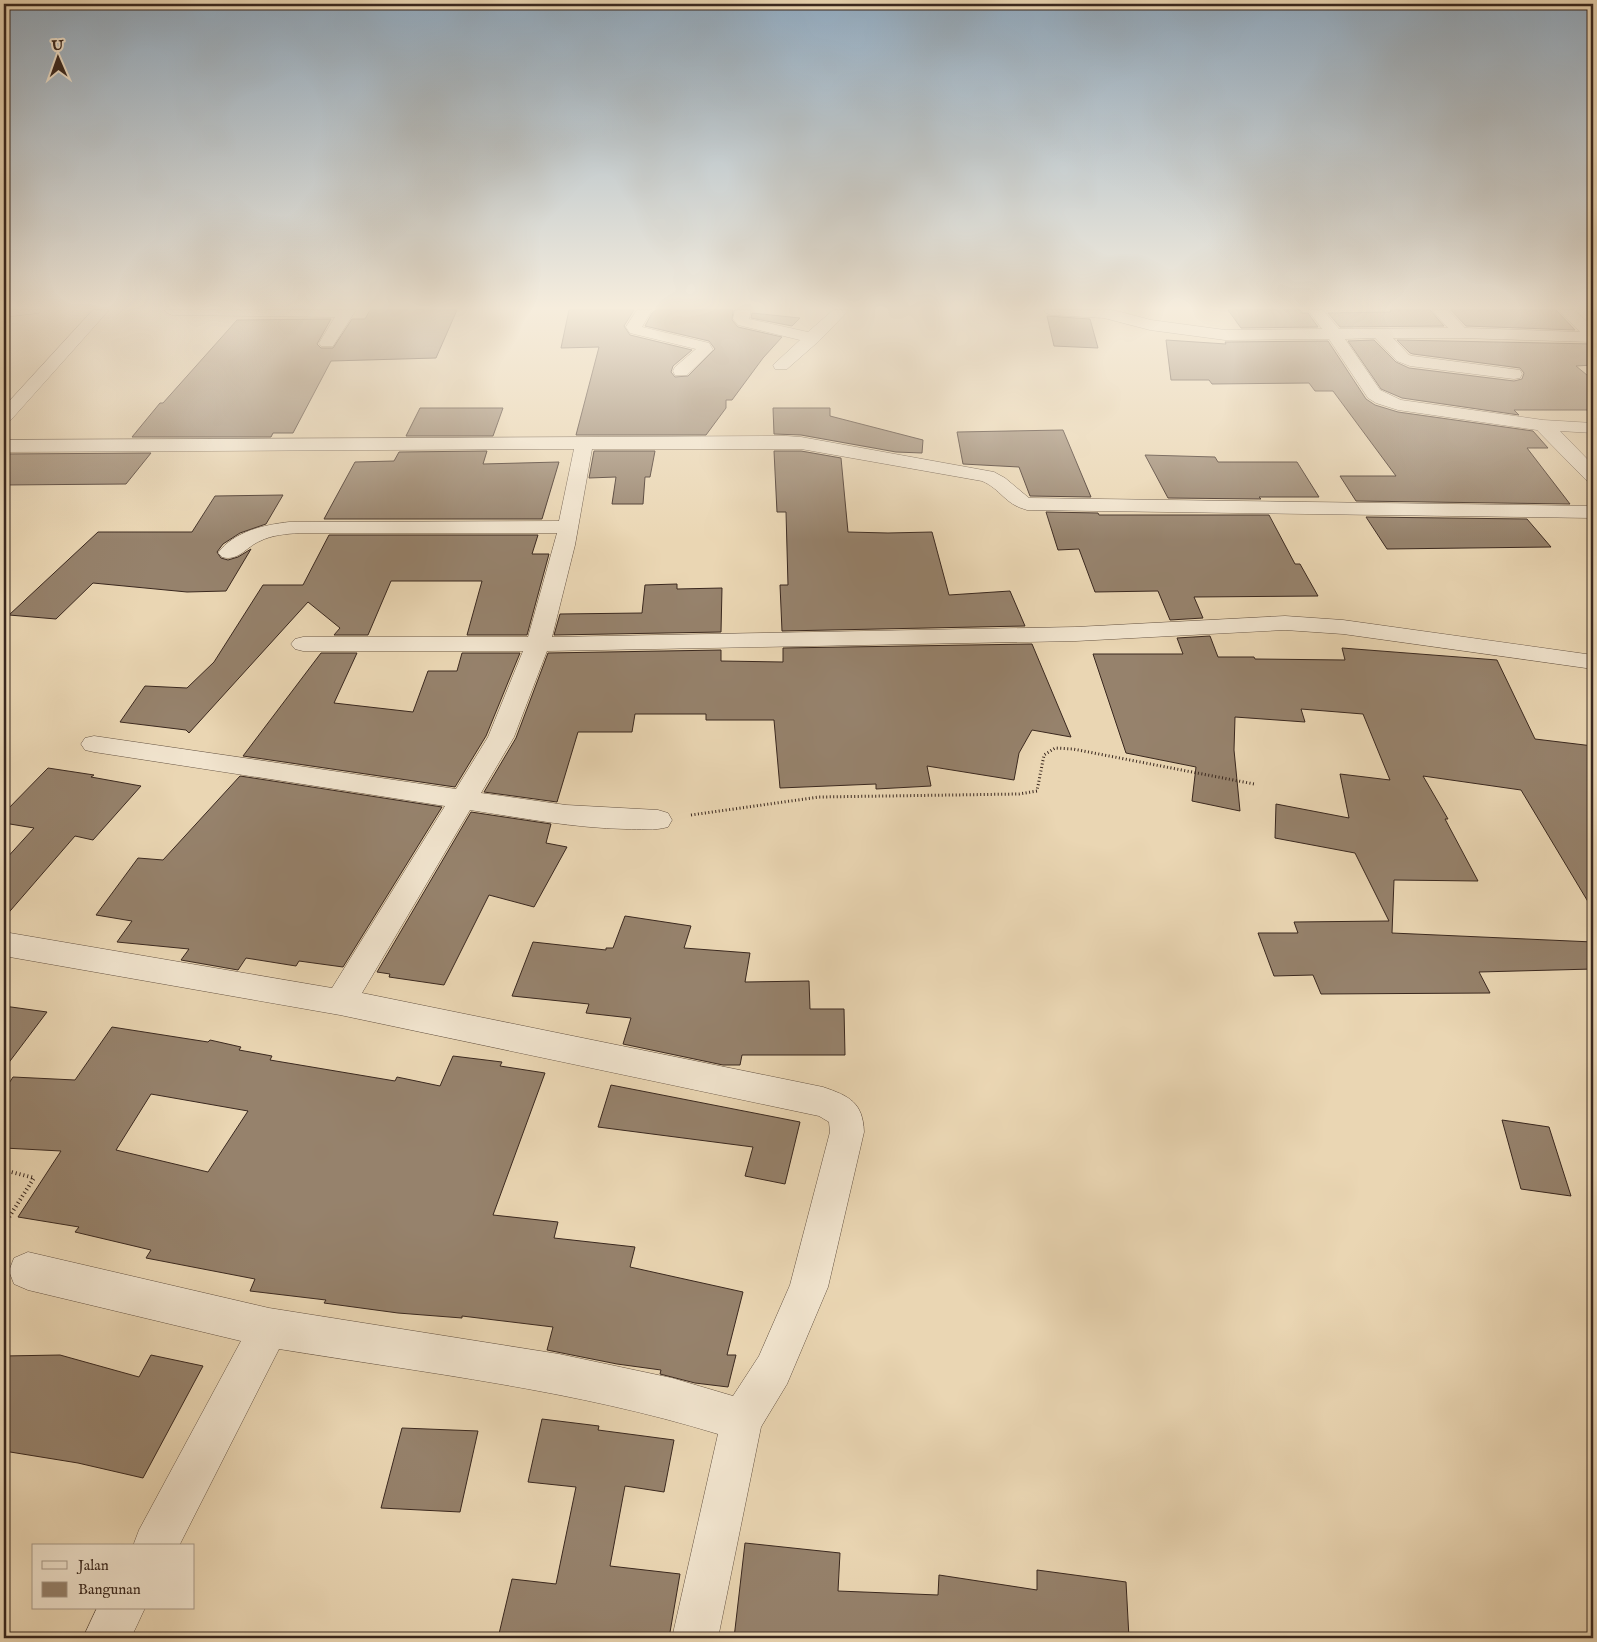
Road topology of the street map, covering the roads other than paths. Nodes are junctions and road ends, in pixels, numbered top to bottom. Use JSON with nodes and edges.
{"nodes":[{"id":1,"x":32,"y":387,"type":"edge"},
{"id":2,"x":1369,"y":387,"type":"edge"},
{"id":3,"x":4,"y":417,"type":"edge"},
{"id":4,"x":1543,"y":426,"type":"junction"},
{"id":5,"x":1593,"y":428,"type":"edge"},
{"id":6,"x":584,"y":444,"type":"junction"},
{"id":7,"x":4,"y":446,"type":"edge"},
{"id":8,"x":1593,"y":476,"type":"edge"},
{"id":9,"x":1593,"y":512,"type":"edge"},
{"id":10,"x":568,"y":527,"type":"junction"},
{"id":11,"x":228,"y":553,"type":"dead end"},
{"id":12,"x":304,"y":644,"type":"dead end"},
{"id":13,"x":538,"y":644,"type":"junction"},
{"id":14,"x":1593,"y":662,"type":"edge"},
{"id":15,"x":94,"y":744,"type":"dead end"},
{"id":16,"x":462,"y":800,"type":"junction"},
{"id":17,"x":658,"y":820,"type":"road end"},
{"id":18,"x":4,"y":944,"type":"edge"},
{"id":19,"x":340,"y":1002,"type":"junction"},
{"id":20,"x":28,"y":1271,"type":"dead end"},
{"id":21,"x":269,"y":1328,"type":"junction"},
{"id":22,"x":742,"y":1420,"type":"junction"},
{"id":23,"x":156,"y":1544,"type":"edge"},
{"id":24,"x":121,"y":1610,"type":"edge"},
{"id":25,"x":106,"y":1638,"type":"edge"},
{"id":26,"x":695,"y":1638,"type":"edge"}],
"edges":[{"from":1,"to":3,"type":"street"},
{"from":2,"to":4,"type":"street"},
{"from":4,"to":5,"type":"street"},
{"from":4,"to":8,"type":"street"},
{"from":6,"to":7,"type":"street"},
{"from":6,"to":9,"type":"street"},
{"from":6,"to":10,"type":"street"},
{"from":10,"to":11,"type":"street"},
{"from":10,"to":13,"type":"street"},
{"from":12,"to":13,"type":"street"},
{"from":13,"to":14,"type":"street"},
{"from":13,"to":16,"type":"street"},
{"from":15,"to":16,"type":"street"},
{"from":16,"to":17,"type":"street"},
{"from":16,"to":19,"type":"street"},
{"from":18,"to":19,"type":"street"},
{"from":19,"to":22,"type":"street"},
{"from":20,"to":21,"type":"street"},
{"from":21,"to":22,"type":"street"},
{"from":21,"to":23,"type":"street"},
{"from":22,"to":26,"type":"street"},
{"from":24,"to":25,"type":"street"}]}
